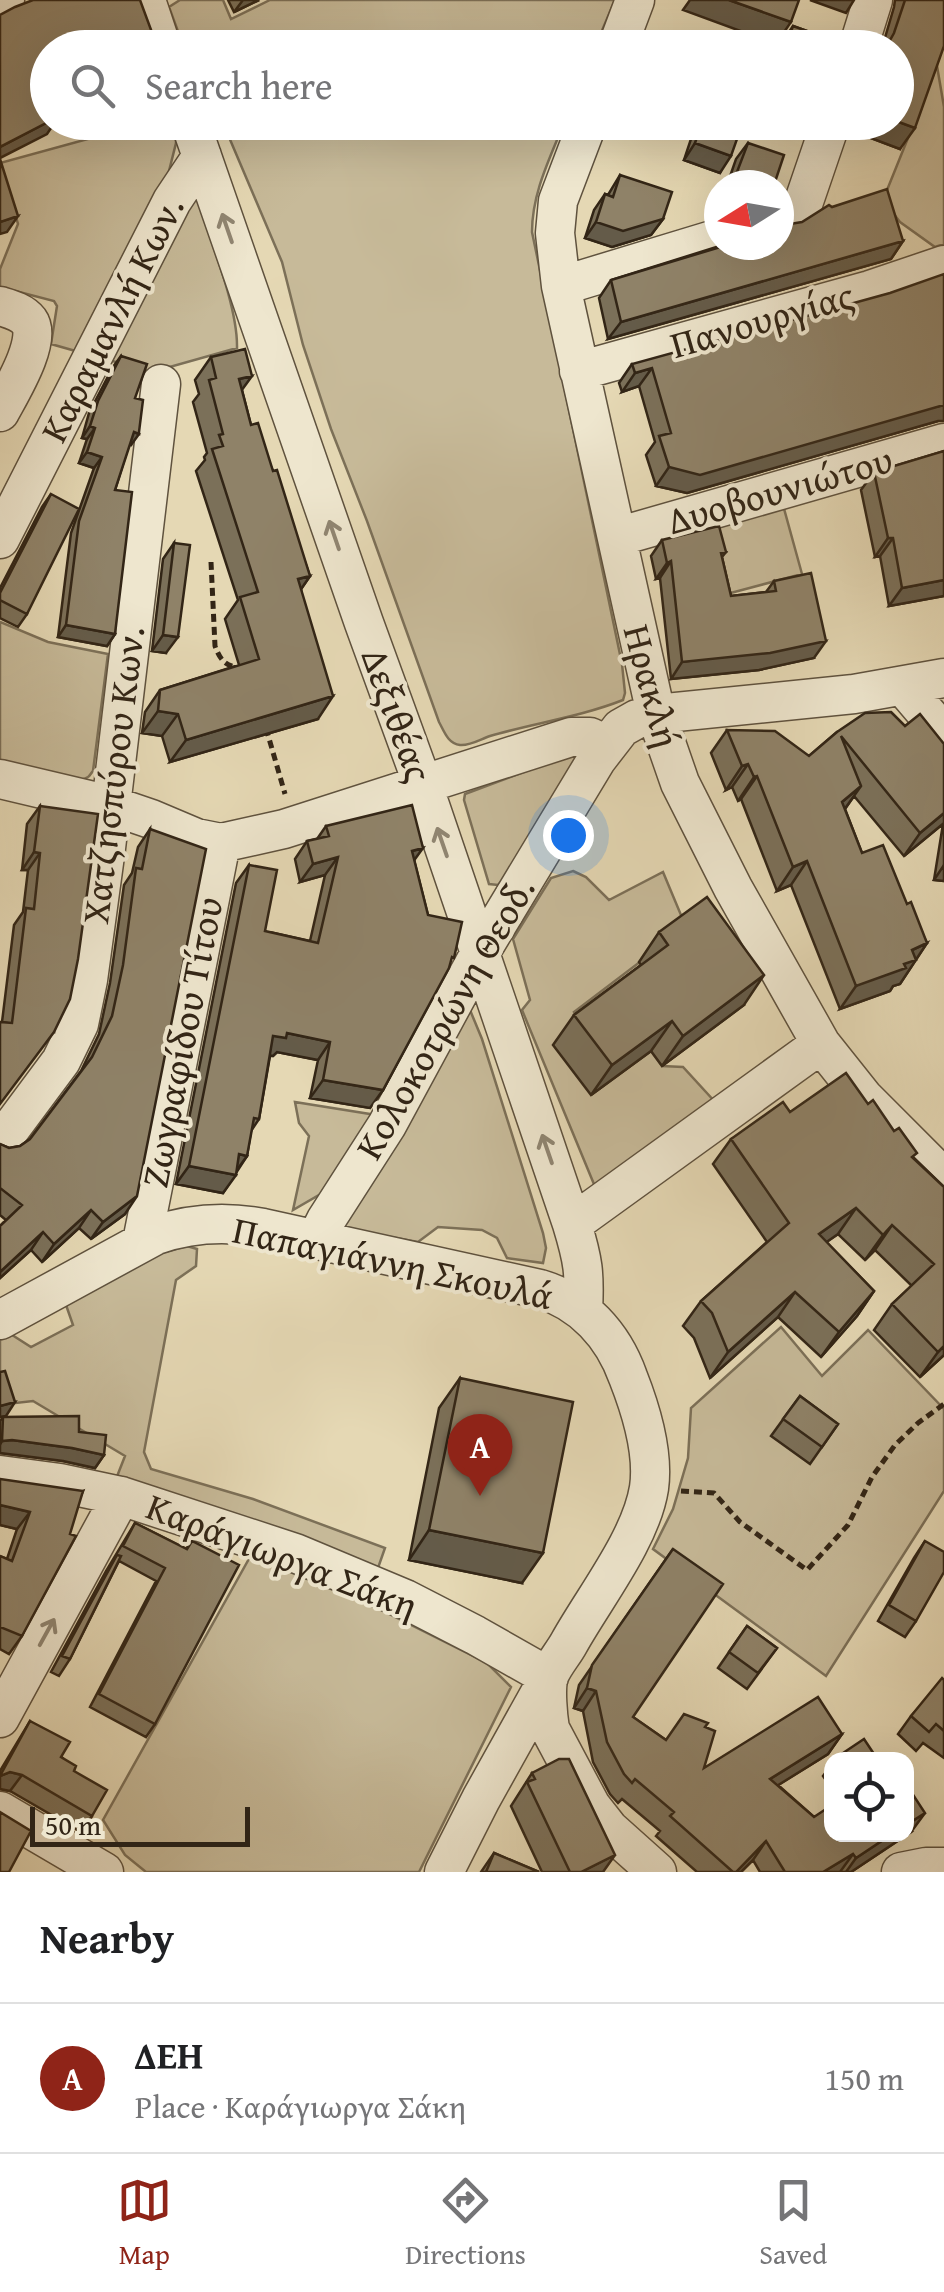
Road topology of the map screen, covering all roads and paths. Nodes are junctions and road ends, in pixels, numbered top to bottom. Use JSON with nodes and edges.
{"nodes":[{"id":1,"x":146,"y":0,"type":"edge"},
{"id":2,"x":635,"y":0,"type":"edge"},
{"id":3,"x":873,"y":0,"type":"edge"},
{"id":4,"x":156,"y":30,"type":"edge"},
{"id":5,"x":624,"y":30,"type":"edge"},
{"id":6,"x":864,"y":30,"type":"edge"},
{"id":7,"x":196,"y":140,"type":"edge"},
{"id":8,"x":196,"y":140,"type":"edge"},
{"id":9,"x":581,"y":140,"type":"edge"},
{"id":10,"x":825,"y":140,"type":"edge"},
{"id":11,"x":794,"y":212,"type":"edge"},
{"id":12,"x":704,"y":243,"type":"edge"},
{"id":13,"x":944,"y":265,"type":"edge"},
{"id":14,"x":561,"y":286,"type":"junction"},
{"id":15,"x":15,"y":314,"type":"edge"},
{"id":16,"x":580,"y":371,"type":"junction"},
{"id":17,"x":160,"y":384,"type":"dead end"},
{"id":18,"x":0,"y":412,"type":"edge"},
{"id":19,"x":944,"y":443,"type":"edge"},
{"id":20,"x":617,"y":537,"type":"junction"},
{"id":21,"x":0,"y":540,"type":"edge"},
{"id":22,"x":211,"y":562,"type":"dead end"},
{"id":23,"x":243,"y":668,"type":"edge"},
{"id":24,"x":944,"y":678,"type":"edge"},
{"id":25,"x":904,"y":686,"type":"junction"},
{"id":26,"x":656,"y":714,"type":"junction"},
{"id":27,"x":263,"y":718,"type":"edge"},
{"id":28,"x":944,"y":734,"type":"edge"},
{"id":29,"x":606,"y":745,"type":"junction"},
{"id":30,"x":0,"y":779,"type":"edge"},
{"id":31,"x":423,"y":784,"type":"junction"},
{"id":32,"x":110,"y":806,"type":"junction"},
{"id":33,"x":294,"y":826,"type":"junction"},
{"id":34,"x":222,"y":842,"type":"junction"},
{"id":35,"x":480,"y":952,"type":"junction"},
{"id":36,"x":821,"y":1044,"type":"junction"},
{"id":37,"x":0,"y":1143,"type":"edge"},
{"id":38,"x":944,"y":1178,"type":"edge"},
{"id":39,"x":572,"y":1224,"type":"junction"},
{"id":40,"x":316,"y":1240,"type":"junction"},
{"id":41,"x":142,"y":1242,"type":"junction"},
{"id":42,"x":583,"y":1311,"type":"junction"},
{"id":43,"x":4,"y":1312,"type":"edge"},
{"id":44,"x":944,"y":1404,"type":"edge"},
{"id":45,"x":0,"y":1475,"type":"edge"},
{"id":46,"x":649,"y":1490,"type":"junction"},
{"id":47,"x":121,"y":1496,"type":"junction"},
{"id":48,"x":549,"y":1677,"type":"junction"},
{"id":49,"x":0,"y":1718,"type":"edge"},
{"id":50,"x":0,"y":1811,"type":"edge"},
{"id":51,"x":620,"y":1858,"type":"edge"},
{"id":52,"x":944,"y":1867,"type":"edge"},
{"id":53,"x":104,"y":1872,"type":"edge"},
{"id":54,"x":444,"y":1872,"type":"edge"},
{"id":55,"x":657,"y":1872,"type":"edge"},
{"id":56,"x":900,"y":1872,"type":"edge"}],
"edges":[{"from":1,"to":4,"type":"street"},
{"from":2,"to":5,"type":"street"},
{"from":3,"to":6,"type":"street"},
{"from":7,"to":21,"type":"street","name":"Καραμανλή Κων."},
{"from":31,"to":8,"type":"street","name":"Δεξιθέας","one_way":true},
{"from":9,"to":14,"type":"street","name":"Ηρακλή"},
{"from":10,"to":11,"type":"street"},
{"from":12,"to":14,"type":"street"},
{"from":13,"to":16,"type":"street","name":"Πανουργίας"},
{"from":14,"to":16,"type":"street","name":"Ηρακλή"},
{"from":15,"to":18,"type":"street","name":"Καραμανλή Κων."},
{"from":16,"to":20,"type":"street","name":"Ηρακλή"},
{"from":17,"to":32,"type":"street","name":"Χατζησπύρου Κων."},
{"from":19,"to":20,"type":"street","name":"Δυοβουνιώτου"},
{"from":20,"to":26,"type":"street","name":"Ηρακλή"},
{"from":22,"to":23,"type":"path"},
{"from":24,"to":25,"type":"street"},
{"from":25,"to":26,"type":"street"},
{"from":25,"to":28,"type":"street"},
{"from":26,"to":29,"type":"street","name":"Κολοκοτρώνη Θεοδ."},
{"from":26,"to":36,"type":"street","name":"Ηρακλή"},
{"from":27,"to":33,"type":"path"},
{"from":29,"to":31,"type":"street"},
{"from":29,"to":35,"type":"street","name":"Κολοκοτρώνη Θεοδ."},
{"from":30,"to":32,"type":"street"},
{"from":31,"to":33,"type":"street"},
{"from":35,"to":31,"type":"street","name":"Δεξιθέας","one_way":true},
{"from":32,"to":34,"type":"street"},
{"from":32,"to":37,"type":"street","name":"Χατζησπύρου Κων."},
{"from":33,"to":34,"type":"street"},
{"from":34,"to":41,"type":"street","name":"Ζωγραφίδου Τίτου"},
{"from":39,"to":35,"type":"street","name":"Δεξιθέας","one_way":true},
{"from":35,"to":40,"type":"street","name":"Κολοκοτρώνη Θεοδ."},
{"from":36,"to":38,"type":"street","name":"Ηρακλή"},
{"from":36,"to":39,"type":"street"},
{"from":39,"to":42,"type":"street","name":"Δεξιθέας"},
{"from":40,"to":41,"type":"street","name":"Παπαγιάννη Σκουλά"},
{"from":40,"to":42,"type":"street","name":"Παπαγιάννη Σκουλά"},
{"from":41,"to":43,"type":"street","name":"Παπαγιάννη Σκουλά"},
{"from":42,"to":46,"type":"street","name":"Παπαγιάννη Σκουλά"},
{"from":44,"to":46,"type":"path"},
{"from":45,"to":47,"type":"street","name":"Καράγιωργα Σάκη"},
{"from":46,"to":48,"type":"street","name":"Παπαγιάννη Σκουλά"},
{"from":47,"to":48,"type":"street","name":"Καράγιωργα Σάκη"},
{"from":49,"to":47,"type":"street","one_way":true},
{"from":48,"to":51,"type":"street"},
{"from":48,"to":54,"type":"street","name":"Παπαγιάννη Σκουλά"},
{"from":50,"to":53,"type":"street"},
{"from":51,"to":55,"type":"street"},
{"from":52,"to":56,"type":"street"}]}
